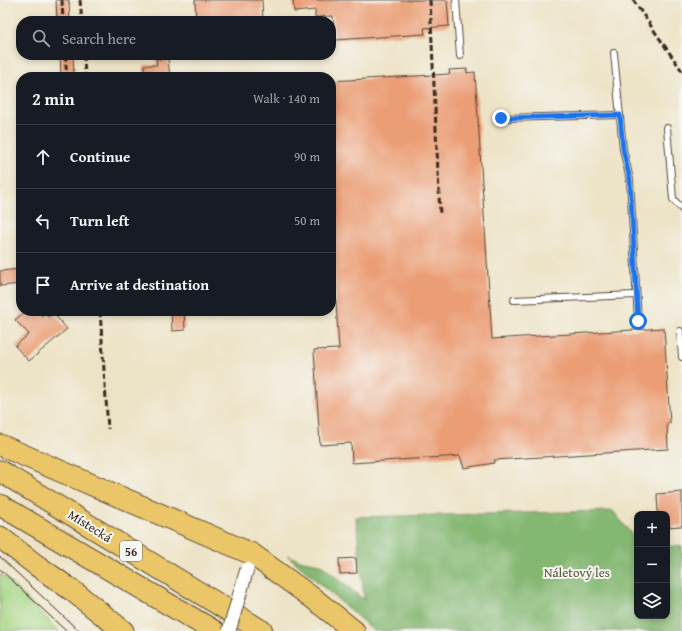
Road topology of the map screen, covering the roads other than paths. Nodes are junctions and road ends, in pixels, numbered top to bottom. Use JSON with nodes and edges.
{"nodes":[{"id":1,"x":456,"y":0,"type":"edge"},
{"id":2,"x":614,"y":52,"type":"dead end"},
{"id":3,"x":460,"y":56,"type":"dead end"},
{"id":4,"x":620,"y":115,"type":"junction"},
{"id":5,"x":501,"y":118,"type":"dead end"},
{"id":6,"x":667,"y":128,"type":"dead end"},
{"id":7,"x":682,"y":209,"type":"edge"},
{"id":8,"x":636,"y":295,"type":"junction"},
{"id":9,"x":514,"y":300,"type":"dead end"},
{"id":10,"x":638,"y":321,"type":"dead end"},
{"id":11,"x":680,"y":331,"type":"dead end"},
{"id":12,"x":682,"y":357,"type":"edge"},
{"id":13,"x":0,"y":445,"type":"edge"},
{"id":14,"x":0,"y":470,"type":"edge"},
{"id":15,"x":0,"y":505,"type":"edge"},
{"id":16,"x":0,"y":537,"type":"edge"},
{"id":17,"x":247,"y":569,"type":"dead end"},
{"id":18,"x":123,"y":631,"type":"edge"},
{"id":19,"x":214,"y":631,"type":"edge"},
{"id":20,"x":229,"y":631,"type":"edge"},
{"id":21,"x":262,"y":631,"type":"edge"},
{"id":22,"x":354,"y":631,"type":"edge"}],
"edges":[{"from":1,"to":3,"type":"lane"},
{"from":2,"to":4,"type":"lane"},
{"from":4,"to":5,"type":"lane"},
{"from":4,"to":8,"type":"lane"},
{"from":6,"to":7,"type":"lane"},
{"from":8,"to":9,"type":"lane"},
{"from":8,"to":10,"type":"lane"},
{"from":11,"to":12,"type":"lane"},
{"from":13,"to":22,"type":"highway"},
{"from":14,"to":21,"type":"highway","name":"Místecká","number":"56"},
{"from":15,"to":19,"type":"highway","name":"Místecká","number":"56"},
{"from":16,"to":18,"type":"highway"},
{"from":17,"to":20,"type":"street","bridge":true}]}
